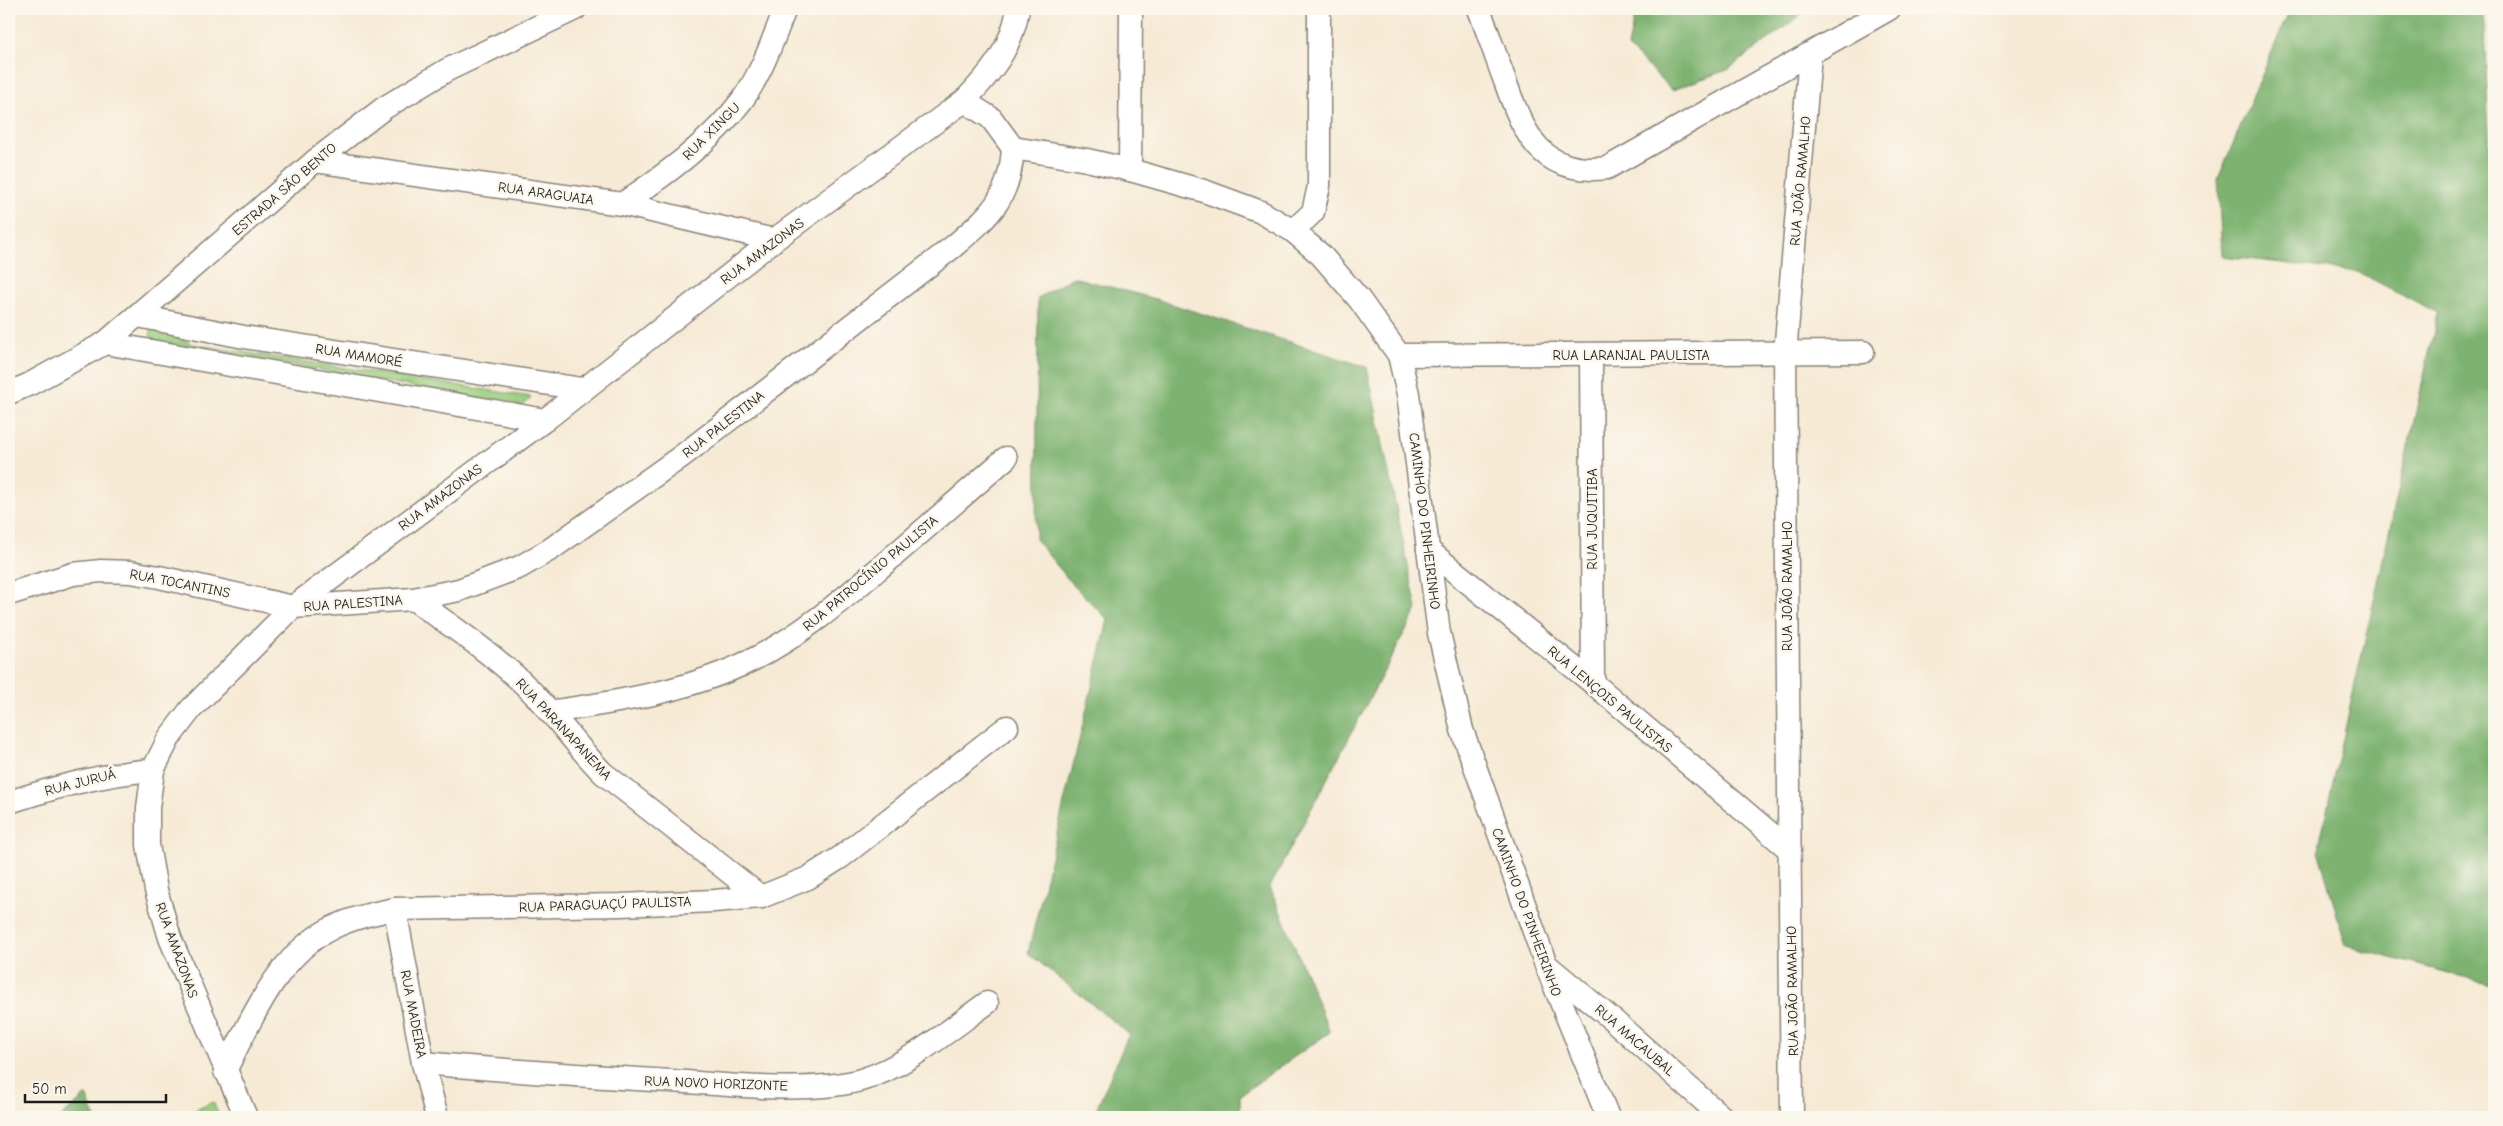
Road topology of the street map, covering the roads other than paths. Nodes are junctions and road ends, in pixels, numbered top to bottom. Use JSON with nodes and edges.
{"nodes":[{"id":1,"x":575,"y":9,"type":"edge"},
{"id":2,"x":785,"y":9,"type":"edge"},
{"id":3,"x":1018,"y":9,"type":"edge"},
{"id":4,"x":1131,"y":9,"type":"edge"},
{"id":5,"x":1319,"y":9,"type":"edge"},
{"id":6,"x":1479,"y":9,"type":"edge"},
{"id":7,"x":1889,"y":9,"type":"edge"},
{"id":8,"x":1810,"y":56,"type":"junction"},
{"id":9,"x":964,"y":101,"type":"junction"},
{"id":10,"x":1013,"y":148,"type":"junction"},
{"id":11,"x":315,"y":161,"type":"junction"},
{"id":12,"x":1130,"y":170,"type":"junction"},
{"id":13,"x":622,"y":204,"type":"junction"},
{"id":14,"x":1293,"y":231,"type":"junction"},
{"id":15,"x":774,"y":240,"type":"junction"},
{"id":16,"x":138,"y":316,"type":"junction"},
{"id":17,"x":105,"y":343,"type":"junction"},
{"id":18,"x":1863,"y":352,"type":"dead end"},
{"id":19,"x":1785,"y":354,"type":"junction"},
{"id":20,"x":1399,"y":355,"type":"junction"},
{"id":21,"x":1591,"y":355,"type":"junction"},
{"id":22,"x":582,"y":389,"type":"junction"},
{"id":23,"x":9,"y":393,"type":"edge"},
{"id":24,"x":545,"y":420,"type":"junction"},
{"id":25,"x":1006,"y":458,"type":"dead end"},
{"id":26,"x":1428,"y":550,"type":"junction"},
{"id":27,"x":9,"y":594,"type":"edge"},
{"id":28,"x":413,"y":599,"type":"junction"},
{"id":29,"x":293,"y":607,"type":"junction"},
{"id":30,"x":1593,"y":683,"type":"junction"},
{"id":31,"x":549,"y":712,"type":"junction"},
{"id":32,"x":1007,"y":727,"type":"dead end"},
{"id":33,"x":153,"y":770,"type":"junction"},
{"id":34,"x":9,"y":802,"type":"edge"},
{"id":35,"x":1790,"y":850,"type":"junction"},
{"id":36,"x":761,"y":897,"type":"junction"},
{"id":37,"x":395,"y":909,"type":"junction"},
{"id":38,"x":1546,"y":965,"type":"junction"},
{"id":39,"x":987,"y":1002,"type":"dead end"},
{"id":40,"x":423,"y":1063,"type":"junction"},
{"id":41,"x":225,"y":1071,"type":"junction"},
{"id":42,"x":246,"y":1117,"type":"edge"},
{"id":43,"x":437,"y":1117,"type":"edge"},
{"id":44,"x":1608,"y":1117,"type":"edge"},
{"id":45,"x":1722,"y":1117,"type":"edge"},
{"id":46,"x":1792,"y":1117,"type":"edge"}],
"edges":[{"from":1,"to":11,"type":"street","name":"ESTRADA SÃO BENTO"},
{"from":2,"to":13,"type":"street","name":"RUA XINGU"},
{"from":3,"to":9,"type":"street","name":"RUA AMAZONAS"},
{"from":4,"to":12,"type":"street"},
{"from":5,"to":14,"type":"street"},
{"from":6,"to":8,"type":"street"},
{"from":7,"to":8,"type":"street"},
{"from":8,"to":19,"type":"street","name":"RUA JOÃO RAMALHO"},
{"from":9,"to":10,"type":"street"},
{"from":9,"to":15,"type":"street","name":"RUA AMAZONAS"},
{"from":10,"to":12,"type":"street","name":"CAMINHO DO PINHEIRINHO"},
{"from":10,"to":28,"type":"street","name":"RUA PALESTINA"},
{"from":11,"to":13,"type":"street","name":"RUA ARAGUAIA"},
{"from":11,"to":16,"type":"street","name":"ESTRADA SÃO BENTO"},
{"from":12,"to":14,"type":"street","name":"CAMINHO DO PINHEIRINHO"},
{"from":13,"to":15,"type":"street","name":"RUA ARAGUAIA"},
{"from":14,"to":20,"type":"street","name":"CAMINHO DO PINHEIRINHO"},
{"from":15,"to":22,"type":"street","name":"RUA AMAZONAS"},
{"from":16,"to":17,"type":"street","name":"ESTRADA SÃO BENTO"},
{"from":16,"to":22,"type":"street","name":"RUA MAMORÉ"},
{"from":17,"to":23,"type":"street","name":"ESTRADA SÃO BENTO"},
{"from":17,"to":24,"type":"street"},
{"from":18,"to":19,"type":"street","name":"RUA LARANJAL PAULISTA"},
{"from":19,"to":21,"type":"street","name":"RUA LARANJAL PAULISTA"},
{"from":19,"to":35,"type":"street","name":"RUA JOÃO RAMALHO"},
{"from":20,"to":21,"type":"street","name":"RUA LARANJAL PAULISTA"},
{"from":20,"to":26,"type":"street","name":"CAMINHO DO PINHEIRINHO"},
{"from":21,"to":30,"type":"street","name":"RUA JUQUITIBA"},
{"from":22,"to":24,"type":"street","name":"RUA AMAZONAS"},
{"from":24,"to":29,"type":"street","name":"RUA AMAZONAS"},
{"from":25,"to":31,"type":"street","name":"RUA PATROCÍNIO PAULISTA"},
{"from":26,"to":30,"type":"street","name":"RUA LENÇOIS PAULISTAS"},
{"from":26,"to":38,"type":"street","name":"CAMINHO DO PINHEIRINHO"},
{"from":27,"to":29,"type":"street","name":"RUA TOCANTINS"},
{"from":28,"to":29,"type":"street","name":"RUA PALESTINA"},
{"from":28,"to":31,"type":"street","name":"RUA PARANAPANEMA"},
{"from":29,"to":33,"type":"street","name":"RUA AMAZONAS"},
{"from":30,"to":35,"type":"street","name":"RUA LENÇOIS PAULISTAS"},
{"from":31,"to":36,"type":"street","name":"RUA PARANAPANEMA"},
{"from":32,"to":36,"type":"street","name":"RUA PARAGUAÇÚ PAULISTA"},
{"from":33,"to":34,"type":"street","name":"RUA JURUÁ"},
{"from":33,"to":41,"type":"street","name":"RUA AMAZONAS"},
{"from":35,"to":46,"type":"street","name":"RUA JOÃO RAMALHO"},
{"from":36,"to":37,"type":"street","name":"RUA PARAGUAÇÚ PAULISTA"},
{"from":37,"to":40,"type":"street","name":"RUA MADEIRA"},
{"from":37,"to":41,"type":"street","name":"RUA PARAGUAÇÚ PAULISTA"},
{"from":38,"to":44,"type":"street","name":"CAMINHO DO PINHEIRINHO"},
{"from":38,"to":45,"type":"street","name":"RUA MACAUBAL"},
{"from":39,"to":40,"type":"street","name":"RUA NOVO HORIZONTE"},
{"from":40,"to":43,"type":"street","name":"RUA MADEIRA"},
{"from":41,"to":42,"type":"street","name":"RUA AMAZONAS"}]}
